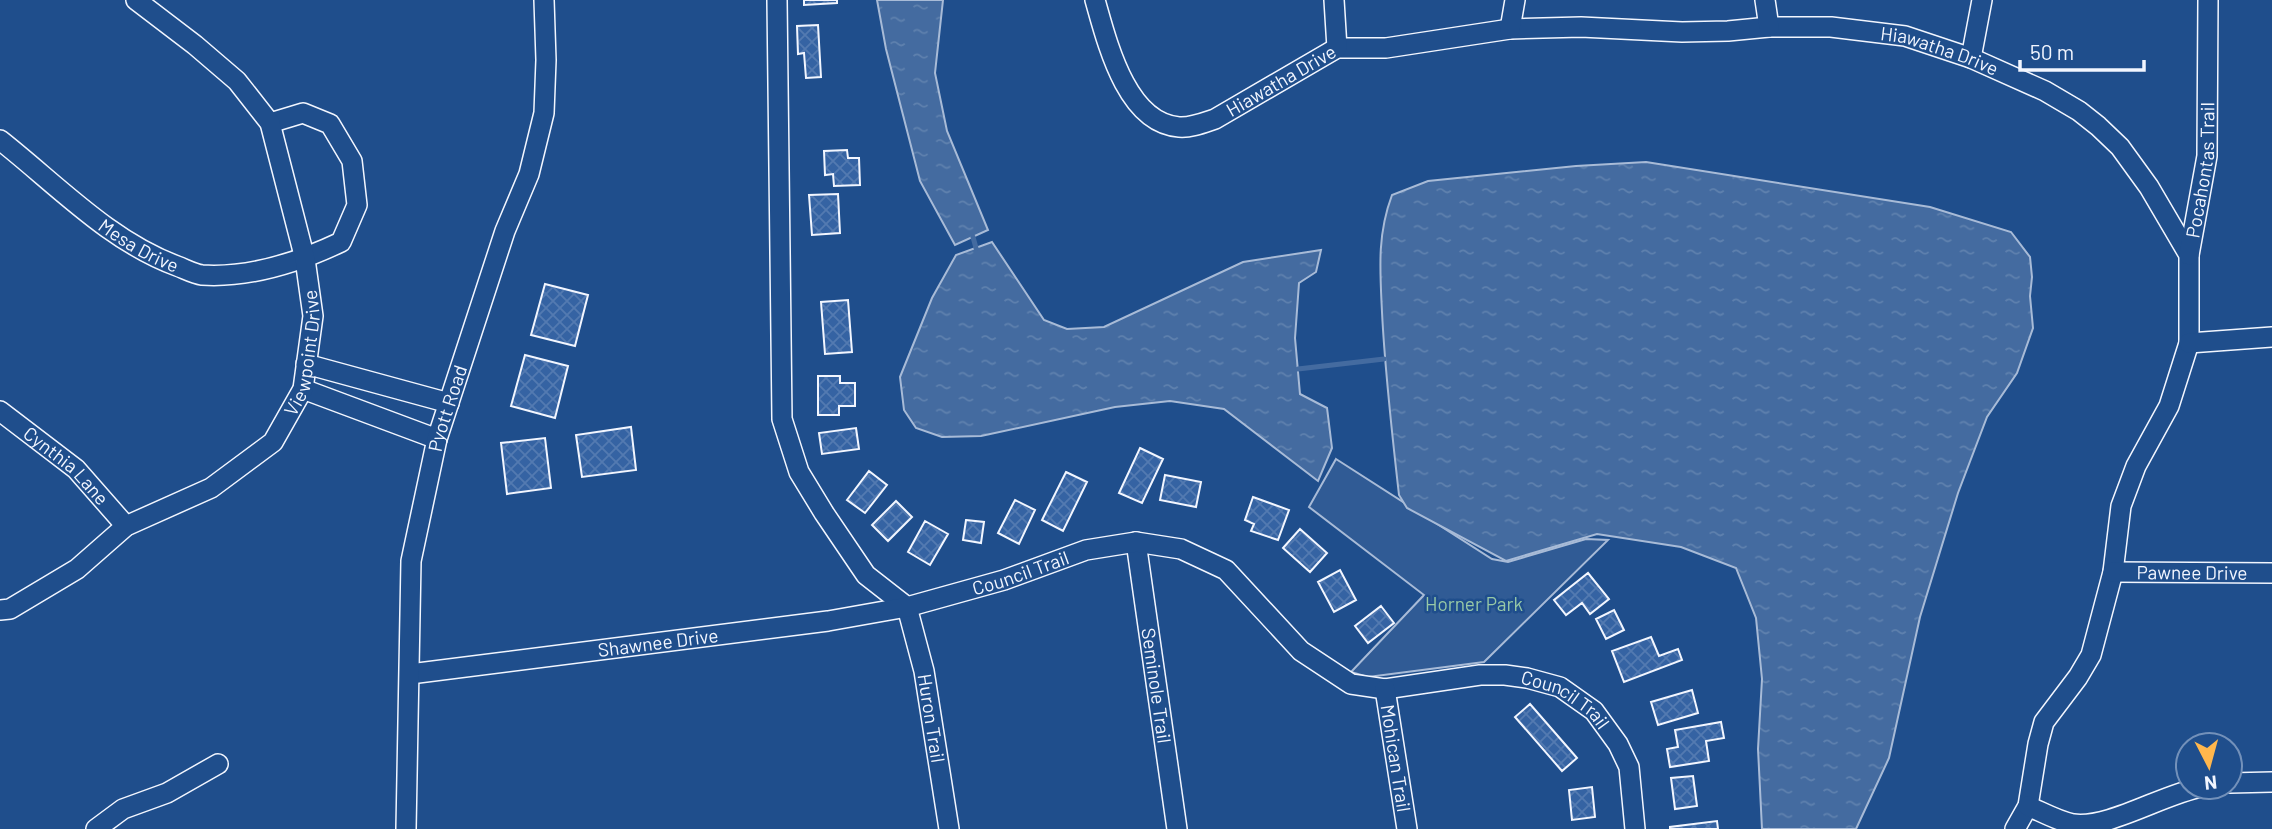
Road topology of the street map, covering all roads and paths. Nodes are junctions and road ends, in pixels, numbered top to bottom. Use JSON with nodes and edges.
{"nodes":[{"id":1,"x":136,"y":0,"type":"edge"},
{"id":2,"x":544,"y":0,"type":"edge"},
{"id":3,"x":777,"y":0,"type":"edge"},
{"id":4,"x":1095,"y":0,"type":"edge"},
{"id":5,"x":1334,"y":0,"type":"edge"},
{"id":6,"x":1515,"y":0,"type":"edge"},
{"id":7,"x":1765,"y":0,"type":"edge"},
{"id":8,"x":1982,"y":0,"type":"edge"},
{"id":9,"x":2208,"y":0,"type":"edge"},
{"id":10,"x":1769,"y":27,"type":"junction"},
{"id":11,"x":1510,"y":29,"type":"junction"},
{"id":12,"x":1337,"y":48,"type":"junction"},
{"id":13,"x":1971,"y":58,"type":"junction"},
{"id":14,"x":270,"y":124,"type":"junction"},
{"id":15,"x":0,"y":140,"type":"edge"},
{"id":16,"x":2189,"y":255,"type":"junction"},
{"id":17,"x":305,"y":259,"type":"junction"},
{"id":18,"x":2272,"y":337,"type":"edge"},
{"id":19,"x":2189,"y":343,"type":"junction"},
{"id":20,"x":306,"y":364,"type":"junction"},
{"id":21,"x":303,"y":389,"type":"junction"},
{"id":22,"x":449,"y":403,"type":"junction"},
{"id":23,"x":0,"y":411,"type":"edge"},
{"id":24,"x":437,"y":439,"type":"junction"},
{"id":25,"x":126,"y":526,"type":"junction"},
{"id":26,"x":1136,"y":542,"type":"junction"},
{"id":27,"x":2113,"y":572,"type":"junction"},
{"id":28,"x":2272,"y":573,"type":"edge"},
{"id":29,"x":906,"y":607,"type":"junction"},
{"id":30,"x":0,"y":610,"type":"edge"},
{"id":31,"x":410,"y":674,"type":"junction"},
{"id":32,"x":1385,"y":689,"type":"junction"},
{"id":33,"x":218,"y":764,"type":"dead end"},
{"id":34,"x":2272,"y":782,"type":"edge"},
{"id":35,"x":2244,"y":783,"type":"edge"},
{"id":36,"x":2174,"y":793,"type":"edge"},
{"id":37,"x":2028,"y":806,"type":"junction"},
{"id":38,"x":96,"y":829,"type":"edge"},
{"id":39,"x":406,"y":829,"type":"edge"},
{"id":40,"x":949,"y":829,"type":"edge"},
{"id":41,"x":1177,"y":829,"type":"edge"},
{"id":42,"x":1407,"y":829,"type":"edge"},
{"id":43,"x":1635,"y":829,"type":"edge"},
{"id":44,"x":2015,"y":829,"type":"edge"}],
"edges":[{"from":1,"to":14,"type":"street","name":"Viewpoint Drive"},
{"from":2,"to":22,"type":"street","name":"Pyott Road"},
{"from":3,"to":29,"type":"street"},
{"from":4,"to":12,"type":"street","name":"Hiawatha Drive"},
{"from":5,"to":12,"type":"street"},
{"from":6,"to":11,"type":"street"},
{"from":7,"to":10,"type":"street"},
{"from":8,"to":13,"type":"street"},
{"from":9,"to":16,"type":"street","name":"Pocahontas Trail"},
{"from":10,"to":11,"type":"street","name":"Hiawatha Drive"},
{"from":10,"to":13,"type":"street","name":"Hiawatha Drive"},
{"from":11,"to":12,"type":"street","name":"Hiawatha Drive"},
{"from":13,"to":16,"type":"street","name":"Hiawatha Drive"},
{"from":14,"to":17,"type":"street","name":"Viewpoint Drive"},
{"from":14,"to":17,"type":"street","name":"Mesa Drive"},
{"from":15,"to":17,"type":"street","name":"Mesa Drive"},
{"from":16,"to":19,"type":"street"},
{"from":17,"to":20,"type":"street","name":"Viewpoint Drive"},
{"from":18,"to":19,"type":"street"},
{"from":19,"to":27,"type":"street"},
{"from":20,"to":21,"type":"street","name":"Viewpoint Drive"},
{"from":20,"to":22,"type":"street"},
{"from":21,"to":24,"type":"street"},
{"from":21,"to":25,"type":"street","name":"Viewpoint Drive"},
{"from":22,"to":24,"type":"street","name":"Pyott Road"},
{"from":23,"to":25,"type":"street","name":"Cynthia Lane"},
{"from":24,"to":31,"type":"street","name":"Pyott Road"},
{"from":25,"to":30,"type":"street","name":"Viewpoint Drive"},
{"from":26,"to":29,"type":"street","name":"Council Trail"},
{"from":26,"to":32,"type":"street","name":"Council Trail"},
{"from":26,"to":41,"type":"street","name":"Seminole Trail"},
{"from":27,"to":28,"type":"street","name":"Pawnee Drive"},
{"from":27,"to":37,"type":"street"},
{"from":29,"to":31,"type":"street","name":"Shawnee Drive"},
{"from":29,"to":40,"type":"street","name":"Huron Trail"},
{"from":31,"to":39,"type":"street","name":"Pyott Road"},
{"from":32,"to":42,"type":"street","name":"Mohican Trail"},
{"from":32,"to":43,"type":"street","name":"Council Trail"},
{"from":33,"to":38,"type":"street"},
{"from":34,"to":35,"type":"street"},
{"from":36,"to":37,"type":"street"},
{"from":37,"to":44,"type":"street"}]}
